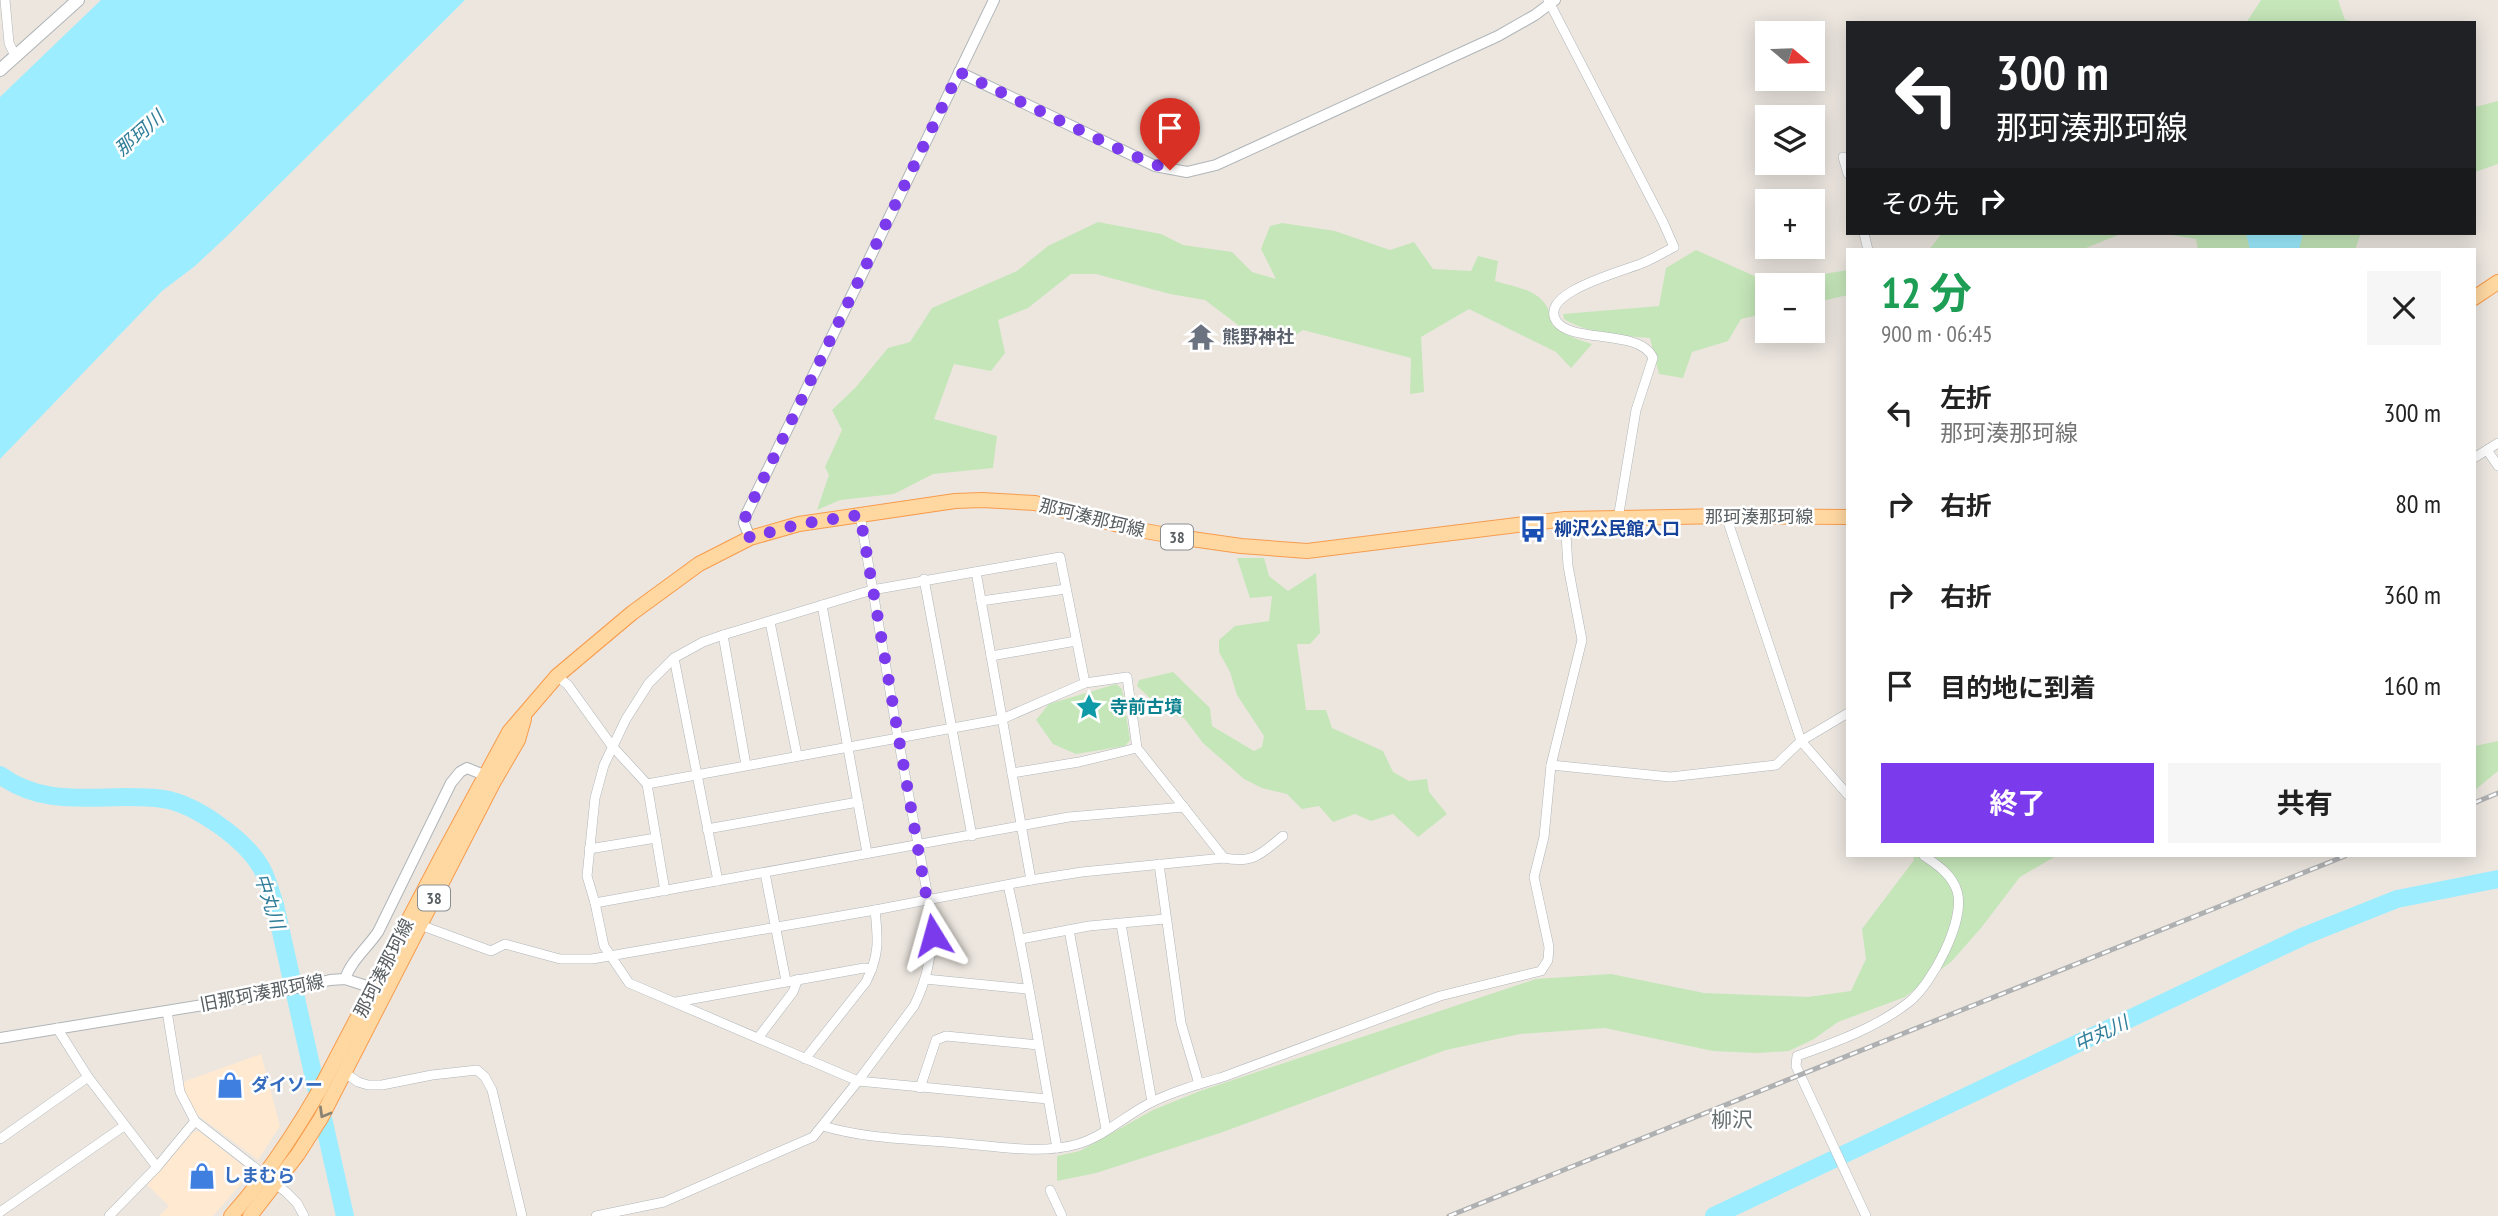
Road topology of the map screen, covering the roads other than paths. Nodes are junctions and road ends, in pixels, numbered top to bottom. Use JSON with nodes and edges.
{"nodes":[{"id":1,"x":5,"y":0,"type":"edge"},
{"id":2,"x":78,"y":0,"type":"edge"},
{"id":3,"x":994,"y":0,"type":"edge"},
{"id":4,"x":1551,"y":1,"type":"edge"},
{"id":5,"x":15,"y":56,"type":"junction"},
{"id":6,"x":0,"y":70,"type":"edge"},
{"id":7,"x":959,"y":72,"type":"junction"},
{"id":8,"x":1843,"y":157,"type":"dead end"},
{"id":9,"x":1846,"y":167,"type":"edge"},
{"id":10,"x":2498,"y":282,"type":"edge"},
{"id":11,"x":2476,"y":297,"type":"edge"},
{"id":12,"x":2498,"y":443,"type":"edge"},
{"id":13,"x":2487,"y":450,"type":"junction"},
{"id":14,"x":2476,"y":457,"type":"edge"},
{"id":15,"x":2498,"y":466,"type":"edge"},
{"id":16,"x":860,"y":515,"type":"junction"},
{"id":17,"x":1726,"y":516,"type":"junction"},
{"id":18,"x":1846,"y":517,"type":"edge"},
{"id":19,"x":1565,"y":519,"type":"junction"},
{"id":20,"x":1618,"y":519,"type":"junction"},
{"id":21,"x":750,"y":538,"type":"junction"},
{"id":22,"x":976,"y":572,"type":"junction"},
{"id":23,"x":924,"y":579,"type":"junction"},
{"id":24,"x":1066,"y":589,"type":"junction"},
{"id":25,"x":872,"y":590,"type":"junction"},
{"id":26,"x":981,"y":601,"type":"junction"},
{"id":27,"x":822,"y":605,"type":"junction"},
{"id":28,"x":770,"y":622,"type":"junction"},
{"id":29,"x":723,"y":635,"type":"junction"},
{"id":30,"x":1076,"y":641,"type":"junction"},
{"id":31,"x":991,"y":656,"type":"junction"},
{"id":32,"x":674,"y":658,"type":"junction"},
{"id":33,"x":557,"y":676,"type":"junction"},
{"id":34,"x":1085,"y":683,"type":"junction"},
{"id":35,"x":526,"y":714,"type":"junction"},
{"id":36,"x":1846,"y":714,"type":"edge"},
{"id":37,"x":1002,"y":719,"type":"junction"},
{"id":38,"x":953,"y":729,"type":"junction"},
{"id":39,"x":898,"y":738,"type":"junction"},
{"id":40,"x":1801,"y":741,"type":"junction"},
{"id":41,"x":612,"y":746,"type":"junction"},
{"id":42,"x":848,"y":748,"type":"junction"},
{"id":43,"x":1137,"y":748,"type":"junction"},
{"id":44,"x":797,"y":755,"type":"junction"},
{"id":45,"x":746,"y":765,"type":"junction"},
{"id":46,"x":1551,"y":765,"type":"junction"},
{"id":47,"x":1012,"y":773,"type":"junction"},
{"id":48,"x":484,"y":775,"type":"junction"},
{"id":49,"x":696,"y":775,"type":"junction"},
{"id":50,"x":647,"y":784,"type":"junction"},
{"id":51,"x":1846,"y":793,"type":"edge"},
{"id":52,"x":858,"y":802,"type":"junction"},
{"id":53,"x":1184,"y":807,"type":"junction"},
{"id":54,"x":1022,"y":827,"type":"junction"},
{"id":55,"x":707,"y":828,"type":"junction"},
{"id":56,"x":972,"y":836,"type":"junction"},
{"id":57,"x":1283,"y":836,"type":"dead end"},
{"id":58,"x":656,"y":838,"type":"junction"},
{"id":59,"x":919,"y":845,"type":"junction"},
{"id":60,"x":589,"y":849,"type":"junction"},
{"id":61,"x":867,"y":853,"type":"junction"},
{"id":62,"x":1925,"y":857,"type":"edge"},
{"id":63,"x":1224,"y":858,"type":"junction"},
{"id":64,"x":1159,"y":864,"type":"junction"},
{"id":65,"x":765,"y":873,"type":"junction"},
{"id":66,"x":1031,"y":880,"type":"junction"},
{"id":67,"x":718,"y":881,"type":"junction"},
{"id":68,"x":1008,"y":885,"type":"junction"},
{"id":69,"x":665,"y":891,"type":"junction"},
{"id":70,"x":928,"y":899,"type":"junction"},
{"id":71,"x":595,"y":903,"type":"junction"},
{"id":72,"x":875,"y":910,"type":"junction"},
{"id":73,"x":1165,"y":919,"type":"junction"},
{"id":74,"x":1121,"y":924,"type":"junction"},
{"id":75,"x":420,"y":925,"type":"junction"},
{"id":76,"x":776,"y":927,"type":"junction"},
{"id":77,"x":1069,"y":930,"type":"junction"},
{"id":78,"x":1021,"y":939,"type":"junction"},
{"id":79,"x":610,"y":957,"type":"junction"},
{"id":80,"x":872,"y":969,"type":"junction"},
{"id":81,"x":345,"y":979,"type":"junction"},
{"id":82,"x":798,"y":979,"type":"junction"},
{"id":83,"x":925,"y":979,"type":"junction"},
{"id":84,"x":786,"y":981,"type":"junction"},
{"id":85,"x":373,"y":988,"type":"junction"},
{"id":86,"x":1027,"y":989,"type":"junction"},
{"id":87,"x":676,"y":1002,"type":"junction"},
{"id":88,"x":167,"y":1011,"type":"junction"},
{"id":89,"x":57,"y":1028,"type":"junction"},
{"id":90,"x":0,"y":1038,"type":"edge"},
{"id":91,"x":758,"y":1038,"type":"junction"},
{"id":92,"x":1038,"y":1045,"type":"junction"},
{"id":93,"x":806,"y":1059,"type":"junction"},
{"id":94,"x":88,"y":1077,"type":"junction"},
{"id":95,"x":342,"y":1078,"type":"junction"},
{"id":96,"x":858,"y":1081,"type":"junction"},
{"id":97,"x":1199,"y":1084,"type":"junction"},
{"id":98,"x":920,"y":1088,"type":"junction"},
{"id":99,"x":1048,"y":1099,"type":"junction"},
{"id":100,"x":1152,"y":1102,"type":"junction"},
{"id":101,"x":195,"y":1121,"type":"junction"},
{"id":102,"x":124,"y":1126,"type":"junction"},
{"id":103,"x":824,"y":1126,"type":"junction"},
{"id":104,"x":1106,"y":1129,"type":"junction"},
{"id":105,"x":0,"y":1139,"type":"edge"},
{"id":106,"x":1057,"y":1148,"type":"junction"},
{"id":107,"x":157,"y":1167,"type":"junction"},
{"id":108,"x":270,"y":1179,"type":"junction"},
{"id":109,"x":1050,"y":1190,"type":"dead end"},
{"id":110,"x":0,"y":1212,"type":"edge"},
{"id":111,"x":109,"y":1216,"type":"edge"},
{"id":112,"x":231,"y":1216,"type":"edge"},
{"id":113,"x":250,"y":1216,"type":"edge"},
{"id":114,"x":304,"y":1216,"type":"edge"},
{"id":115,"x":522,"y":1216,"type":"edge"},
{"id":116,"x":596,"y":1216,"type":"edge"},
{"id":117,"x":1062,"y":1216,"type":"edge"},
{"id":118,"x":1866,"y":1216,"type":"edge"}],
"edges":[{"from":1,"to":5,"type":"street"},
{"from":2,"to":5,"type":"main road"},
{"from":3,"to":7,"type":"street"},
{"from":4,"to":7,"type":"street"},
{"from":4,"to":20,"type":"street"},
{"from":5,"to":6,"type":"main road"},
{"from":7,"to":21,"type":"street"},
{"from":8,"to":9,"type":"street"},
{"from":10,"to":11,"type":"main road"},
{"from":12,"to":13,"type":"street"},
{"from":13,"to":14,"type":"street"},
{"from":13,"to":15,"type":"street"},
{"from":16,"to":19,"type":"main road","name":"那珂湊那珂線","number":"38"},
{"from":16,"to":21,"type":"main road","name":"那珂湊那珂線","number":"38"},
{"from":16,"to":25,"type":"street"},
{"from":17,"to":18,"type":"main road","name":"那珂湊那珂線","number":"38"},
{"from":17,"to":20,"type":"main road","name":"那珂湊那珂線","number":"38"},
{"from":17,"to":40,"type":"street"},
{"from":19,"to":20,"type":"main road","name":"那珂湊那珂線","number":"38"},
{"from":19,"to":46,"type":"street"},
{"from":21,"to":33,"type":"main road","name":"那珂湊那珂線","number":"38"},
{"from":22,"to":23,"type":"street"},
{"from":22,"to":24,"type":"street"},
{"from":22,"to":26,"type":"street"},
{"from":23,"to":25,"type":"street"},
{"from":23,"to":38,"type":"street"},
{"from":24,"to":26,"type":"street"},
{"from":24,"to":30,"type":"street"},
{"from":25,"to":27,"type":"street"},
{"from":25,"to":39,"type":"street"},
{"from":26,"to":31,"type":"street"},
{"from":27,"to":28,"type":"street"},
{"from":27,"to":42,"type":"street"},
{"from":28,"to":29,"type":"street"},
{"from":28,"to":44,"type":"street"},
{"from":29,"to":32,"type":"street"},
{"from":29,"to":45,"type":"street"},
{"from":30,"to":31,"type":"street"},
{"from":30,"to":34,"type":"street"},
{"from":31,"to":37,"type":"street"},
{"from":32,"to":41,"type":"street"},
{"from":32,"to":49,"type":"street"},
{"from":33,"to":35,"type":"main road","name":"那珂湊那珂線","number":"38"},
{"from":33,"to":41,"type":"street"},
{"from":34,"to":37,"type":"street"},
{"from":34,"to":43,"type":"street"},
{"from":35,"to":48,"type":"main road","name":"那珂湊那珂線","number":"38"},
{"from":35,"to":75,"type":"main road","name":"那珂湊那珂線","number":"38"},
{"from":36,"to":40,"type":"street"},
{"from":37,"to":38,"type":"street"},
{"from":37,"to":47,"type":"street"},
{"from":38,"to":39,"type":"street"},
{"from":38,"to":56,"type":"street"},
{"from":39,"to":42,"type":"street"},
{"from":39,"to":59,"type":"street"},
{"from":40,"to":46,"type":"street"},
{"from":40,"to":51,"type":"street"},
{"from":41,"to":50,"type":"street"},
{"from":41,"to":60,"type":"street"},
{"from":42,"to":44,"type":"street"},
{"from":42,"to":52,"type":"street"},
{"from":43,"to":47,"type":"street"},
{"from":43,"to":53,"type":"street"},
{"from":44,"to":45,"type":"street"},
{"from":45,"to":49,"type":"street"},
{"from":46,"to":97,"type":"street"},
{"from":47,"to":54,"type":"street"},
{"from":48,"to":81,"type":"street","name":"旧那珂湊那珂線"},
{"from":48,"to":85,"type":"main road","name":"那珂湊那珂線","number":"38"},
{"from":49,"to":50,"type":"street"},
{"from":49,"to":55,"type":"street"},
{"from":50,"to":58,"type":"street"},
{"from":52,"to":55,"type":"street"},
{"from":52,"to":61,"type":"street"},
{"from":53,"to":54,"type":"street"},
{"from":53,"to":63,"type":"street"},
{"from":54,"to":56,"type":"street"},
{"from":54,"to":66,"type":"street"},
{"from":55,"to":67,"type":"street"},
{"from":56,"to":59,"type":"street"},
{"from":57,"to":63,"type":"street"},
{"from":58,"to":60,"type":"street"},
{"from":58,"to":69,"type":"street"},
{"from":59,"to":61,"type":"street"},
{"from":59,"to":70,"type":"street"},
{"from":60,"to":71,"type":"street"},
{"from":61,"to":65,"type":"street"},
{"from":62,"to":118,"type":"street"},
{"from":63,"to":64,"type":"street"},
{"from":64,"to":66,"type":"street"},
{"from":64,"to":73,"type":"street"},
{"from":65,"to":67,"type":"street"},
{"from":65,"to":76,"type":"street"},
{"from":66,"to":68,"type":"street"},
{"from":67,"to":69,"type":"street"},
{"from":68,"to":70,"type":"street"},
{"from":68,"to":78,"type":"street"},
{"from":69,"to":71,"type":"street"},
{"from":70,"to":72,"type":"street"},
{"from":70,"to":83,"type":"street"},
{"from":71,"to":79,"type":"street"},
{"from":72,"to":76,"type":"street"},
{"from":72,"to":80,"type":"street"},
{"from":73,"to":74,"type":"street"},
{"from":73,"to":97,"type":"street"},
{"from":74,"to":77,"type":"street"},
{"from":74,"to":100,"type":"street"},
{"from":75,"to":79,"type":"street"},
{"from":75,"to":95,"type":"main road","name":"那珂湊那珂線","number":"38"},
{"from":76,"to":79,"type":"street"},
{"from":76,"to":84,"type":"street"},
{"from":77,"to":78,"type":"street"},
{"from":77,"to":104,"type":"street"},
{"from":78,"to":86,"type":"street"},
{"from":79,"to":87,"type":"street"},
{"from":80,"to":82,"type":"street"},
{"from":80,"to":93,"type":"street"},
{"from":81,"to":85,"type":"street"},
{"from":81,"to":88,"type":"street","name":"旧那珂湊那珂線"},
{"from":82,"to":84,"type":"street"},
{"from":82,"to":91,"type":"street"},
{"from":83,"to":86,"type":"street"},
{"from":83,"to":96,"type":"street"},
{"from":84,"to":87,"type":"street"},
{"from":85,"to":108,"type":"main road","name":"那珂湊那珂線","number":"38"},
{"from":86,"to":92,"type":"street"},
{"from":87,"to":91,"type":"street"},
{"from":88,"to":89,"type":"street","name":"旧那珂湊那珂線"},
{"from":88,"to":101,"type":"street"},
{"from":89,"to":90,"type":"street","name":"旧那珂湊那珂線"},
{"from":89,"to":94,"type":"street"},
{"from":91,"to":93,"type":"street"},
{"from":92,"to":98,"type":"street"},
{"from":92,"to":99,"type":"street"},
{"from":93,"to":96,"type":"street"},
{"from":94,"to":102,"type":"street"},
{"from":94,"to":105,"type":"street"},
{"from":95,"to":108,"type":"main road","name":"那珂湊那珂線","number":"38","one_way":true},
{"from":95,"to":115,"type":"street"},
{"from":96,"to":98,"type":"street"},
{"from":96,"to":103,"type":"street"},
{"from":97,"to":100,"type":"street"},
{"from":98,"to":99,"type":"street"},
{"from":99,"to":106,"type":"street"},
{"from":100,"to":104,"type":"street"},
{"from":101,"to":107,"type":"street"},
{"from":101,"to":108,"type":"street"},
{"from":102,"to":107,"type":"street"},
{"from":102,"to":110,"type":"street"},
{"from":103,"to":106,"type":"street"},
{"from":103,"to":116,"type":"street"},
{"from":104,"to":106,"type":"street"},
{"from":107,"to":111,"type":"street"},
{"from":108,"to":112,"type":"main road","name":"那珂湊那珂線","number":"38"},
{"from":108,"to":113,"type":"main road","name":"那珂湊那珂線","number":"38"},
{"from":108,"to":114,"type":"street"},
{"from":109,"to":117,"type":"street"}]}
